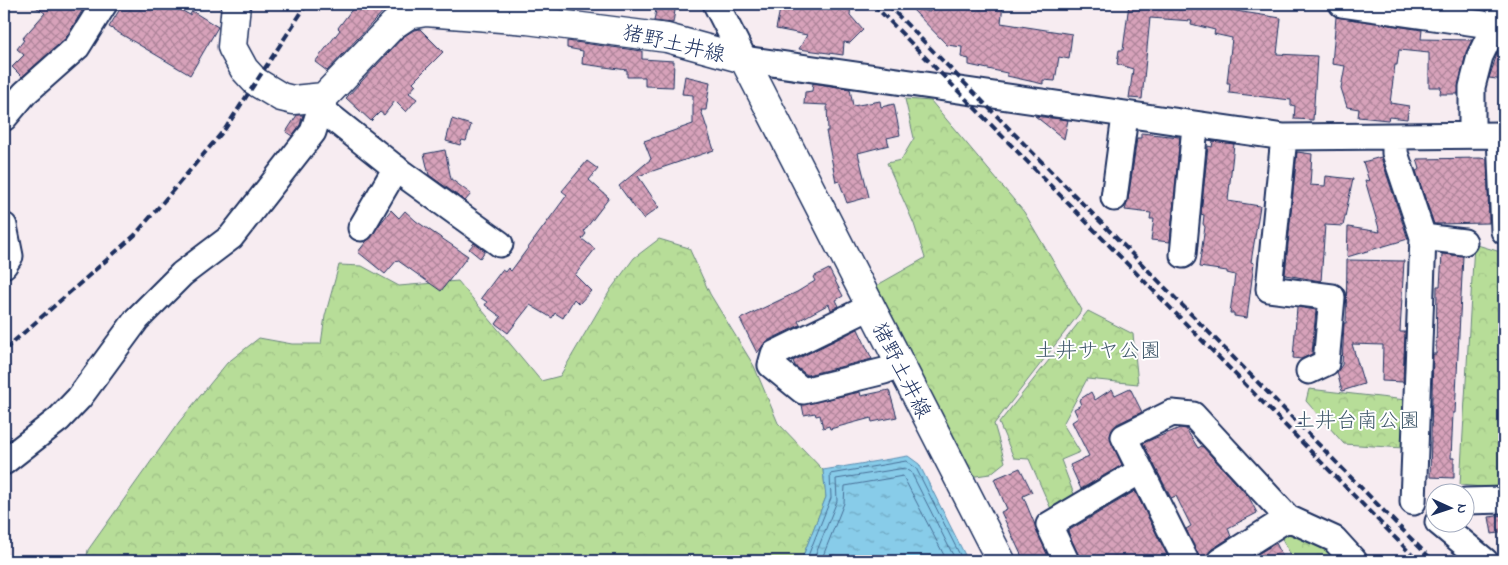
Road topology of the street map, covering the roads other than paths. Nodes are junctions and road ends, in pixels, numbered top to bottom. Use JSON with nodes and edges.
{"nodes":[{"id":1,"x":104,"y":4,"type":"edge"},
{"id":2,"x":236,"y":4,"type":"edge"},
{"id":3,"x":716,"y":4,"type":"edge"},
{"id":4,"x":1342,"y":4,"type":"edge"},
{"id":5,"x":1504,"y":6,"type":"edge"},
{"id":6,"x":409,"y":10,"type":"edge"},
{"id":7,"x":1499,"y":31,"type":"edge"},
{"id":8,"x":744,"y":59,"type":"junction"},
{"id":9,"x":322,"y":102,"type":"junction"},
{"id":10,"x":1125,"y":116,"type":"junction"},
{"id":11,"x":4,"y":118,"type":"edge"},
{"id":12,"x":1195,"y":126,"type":"junction"},
{"id":13,"x":1502,"y":135,"type":"edge"},
{"id":14,"x":1472,"y":136,"type":"junction"},
{"id":15,"x":1284,"y":137,"type":"junction"},
{"id":16,"x":1395,"y":138,"type":"junction"},
{"id":17,"x":396,"y":168,"type":"junction"},
{"id":18,"x":1114,"y":198,"type":"dead end"},
{"id":19,"x":4,"y":210,"type":"edge"},
{"id":20,"x":4,"y":216,"type":"edge"},
{"id":21,"x":4,"y":226,"type":"edge"},
{"id":22,"x":361,"y":228,"type":"dead end"},
{"id":23,"x":1504,"y":232,"type":"edge"},
{"id":24,"x":1423,"y":237,"type":"junction"},
{"id":25,"x":1464,"y":242,"type":"dead end"},
{"id":26,"x":500,"y":244,"type":"dead end"},
{"id":27,"x":1183,"y":256,"type":"dead end"},
{"id":28,"x":4,"y":265,"type":"edge"},
{"id":29,"x":870,"y":307,"type":"junction"},
{"id":30,"x":900,"y":365,"type":"junction"},
{"id":31,"x":1309,"y":371,"type":"dead end"},
{"id":32,"x":4,"y":462,"type":"edge"},
{"id":33,"x":1140,"y":471,"type":"junction"},
{"id":34,"x":1504,"y":500,"type":"edge"},
{"id":35,"x":1476,"y":501,"type":"edge"},
{"id":36,"x":1424,"y":502,"type":"edge"},
{"id":37,"x":1288,"y":518,"type":"junction"},
{"id":38,"x":1449,"y":532,"type":"edge"},
{"id":39,"x":1001,"y":561,"type":"edge"},
{"id":40,"x":1066,"y":561,"type":"edge"},
{"id":41,"x":1186,"y":561,"type":"edge"},
{"id":42,"x":1220,"y":561,"type":"edge"},
{"id":43,"x":1354,"y":561,"type":"edge"},
{"id":44,"x":1485,"y":561,"type":"edge"}],
"edges":[{"from":1,"to":11,"type":"street"},
{"from":2,"to":9,"type":"main road"},
{"from":3,"to":8,"type":"street"},
{"from":4,"to":7,"type":"street"},
{"from":5,"to":7,"type":"street"},
{"from":6,"to":8,"type":"main road","name":"猪野土井線"},
{"from":6,"to":9,"type":"main road","name":"猪野土井線"},
{"from":7,"to":14,"type":"street"},
{"from":8,"to":10,"type":"street"},
{"from":8,"to":29,"type":"main road","name":"猪野土井線"},
{"from":9,"to":17,"type":"street"},
{"from":9,"to":32,"type":"street"},
{"from":10,"to":12,"type":"street"},
{"from":10,"to":18,"type":"street"},
{"from":12,"to":15,"type":"street"},
{"from":12,"to":27,"type":"street"},
{"from":13,"to":14,"type":"street"},
{"from":13,"to":23,"type":"street"},
{"from":14,"to":16,"type":"street"},
{"from":15,"to":16,"type":"street"},
{"from":15,"to":31,"type":"street"},
{"from":16,"to":24,"type":"street"},
{"from":17,"to":22,"type":"street"},
{"from":17,"to":26,"type":"street"},
{"from":19,"to":20,"type":"street"},
{"from":21,"to":28,"type":"street"},
{"from":24,"to":25,"type":"street"},
{"from":24,"to":36,"type":"street"},
{"from":29,"to":30,"type":"main road","name":"猪野土井線"},
{"from":29,"to":30,"type":"street"},
{"from":30,"to":39,"type":"main road","name":"猪野土井線"},
{"from":33,"to":37,"type":"street"},
{"from":33,"to":40,"type":"street"},
{"from":33,"to":41,"type":"street"},
{"from":34,"to":35,"type":"street"},
{"from":37,"to":42,"type":"street"},
{"from":37,"to":43,"type":"street"},
{"from":38,"to":44,"type":"street"}]}
